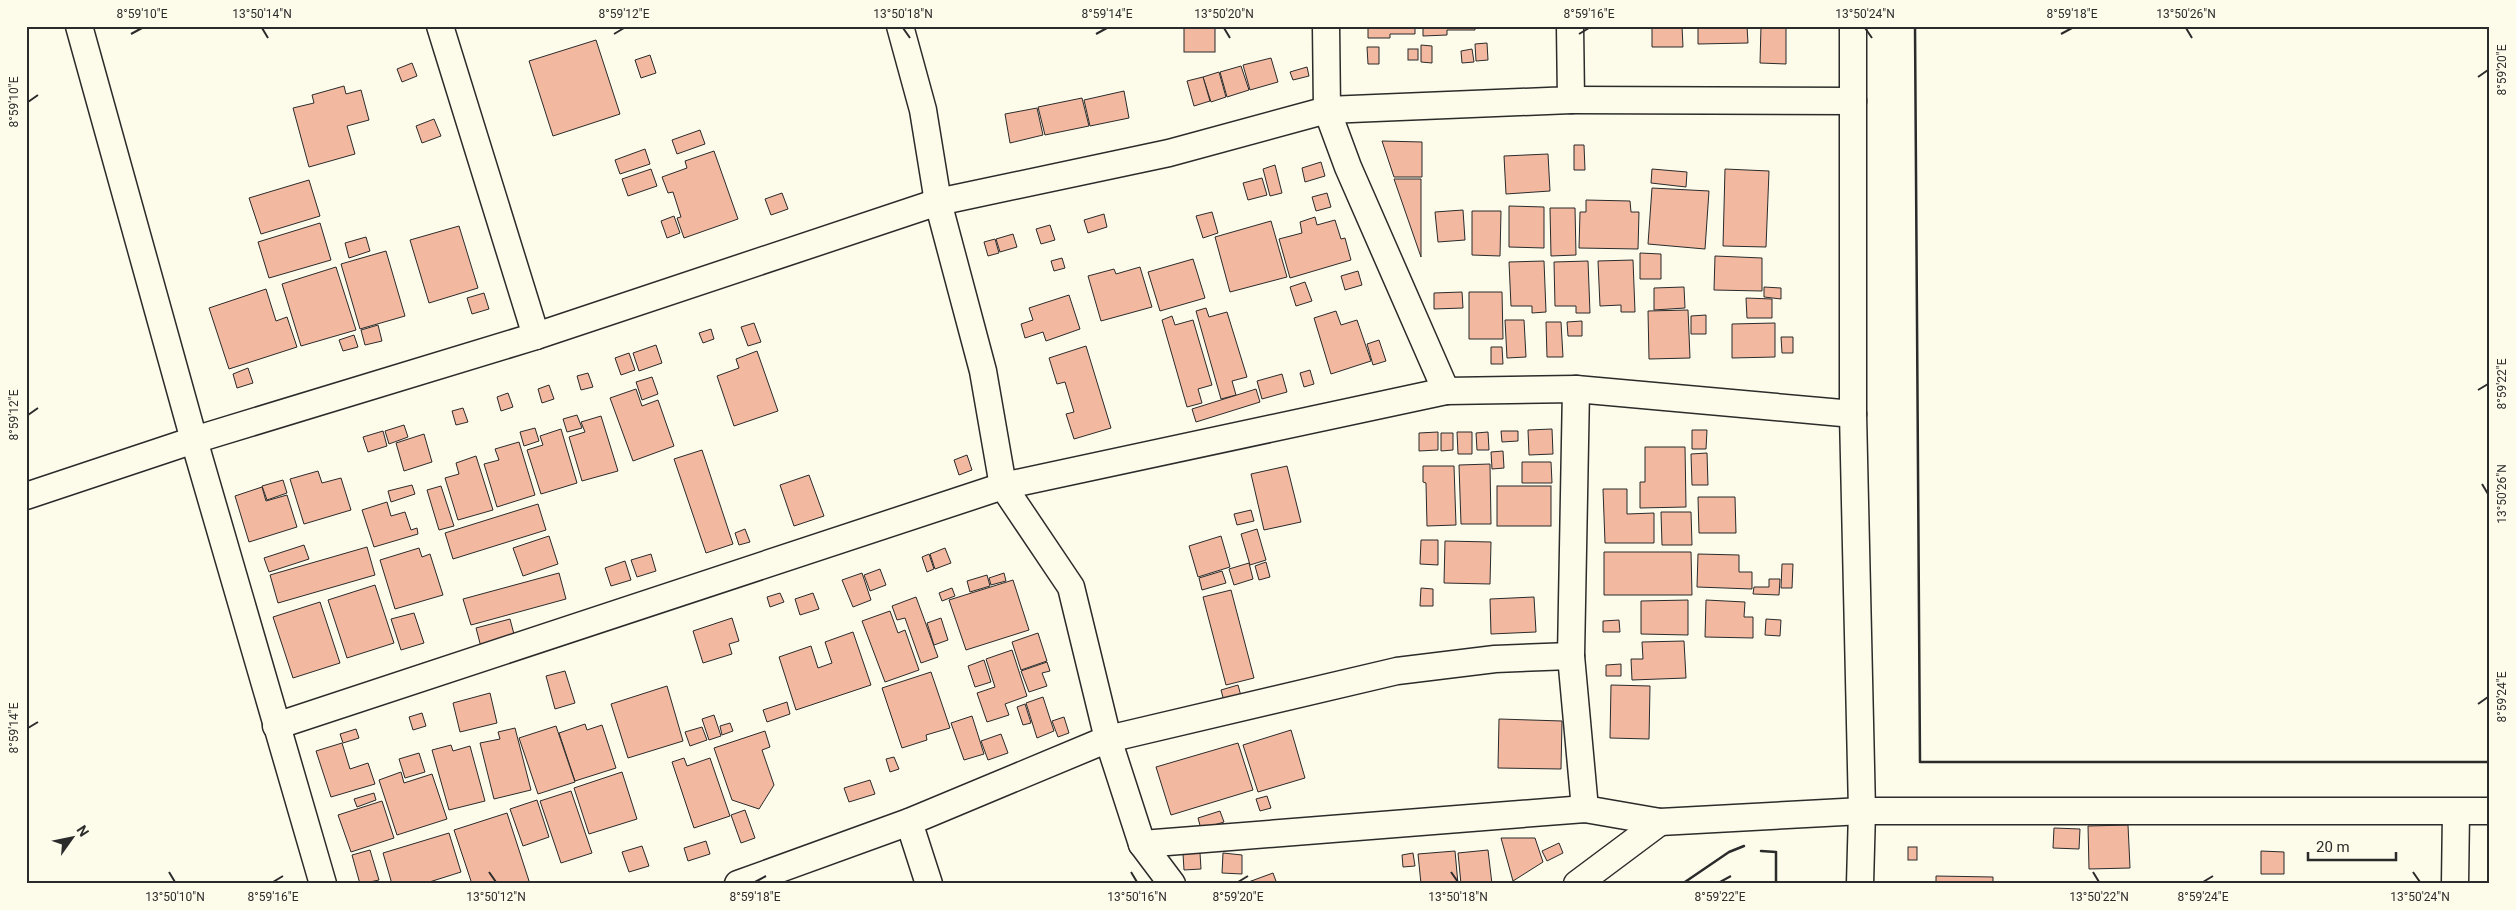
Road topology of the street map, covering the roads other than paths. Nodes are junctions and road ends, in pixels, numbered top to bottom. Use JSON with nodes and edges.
{"nodes":[{"id":1,"x":79,"y":26,"type":"edge"},
{"id":2,"x":440,"y":26,"type":"edge"},
{"id":3,"x":900,"y":26,"type":"edge"},
{"id":4,"x":1326,"y":26,"type":"edge"},
{"id":5,"x":1570,"y":26,"type":"edge"},
{"id":6,"x":1853,"y":26,"type":"edge"},
{"id":7,"x":1571,"y":100,"type":"junction"},
{"id":8,"x":1853,"y":101,"type":"junction"},
{"id":9,"x":1327,"y":110,"type":"junction"},
{"id":10,"x":938,"y":202,"type":"junction"},
{"id":11,"x":536,"y":336,"type":"junction"},
{"id":12,"x":1576,"y":390,"type":"junction"},
{"id":13,"x":1446,"y":391,"type":"junction"},
{"id":14,"x":1853,"y":414,"type":"junction"},
{"id":15,"x":194,"y":440,"type":"junction"},
{"id":16,"x":1003,"y":486,"type":"junction"},
{"id":17,"x":26,"y":496,"type":"edge"},
{"id":18,"x":1571,"y":656,"type":"junction"},
{"id":19,"x":276,"y":726,"type":"junction"},
{"id":20,"x":1108,"y":739,"type":"junction"},
{"id":21,"x":1584,"y":809,"type":"junction"},
{"id":22,"x":1862,"y":811,"type":"junction"},
{"id":23,"x":2490,"y":811,"type":"edge"},
{"id":24,"x":2456,"y":812,"type":"junction"},
{"id":25,"x":909,"y":822,"type":"junction"},
{"id":26,"x":1660,"y":822,"type":"junction"},
{"id":27,"x":1142,"y":844,"type":"junction"},
{"id":28,"x":323,"y":884,"type":"edge"},
{"id":29,"x":738,"y":884,"type":"edge"},
{"id":30,"x":929,"y":884,"type":"edge"},
{"id":31,"x":1172,"y":884,"type":"edge"},
{"id":32,"x":1577,"y":884,"type":"edge"},
{"id":33,"x":1860,"y":884,"type":"edge"},
{"id":34,"x":2455,"y":884,"type":"edge"}],
"edges":[{"from":1,"to":15,"type":"street"},
{"from":2,"to":11,"type":"street"},
{"from":3,"to":10,"type":"street"},
{"from":4,"to":9,"type":"street"},
{"from":5,"to":7,"type":"street"},
{"from":6,"to":8,"type":"street"},
{"from":7,"to":8,"type":"street"},
{"from":7,"to":9,"type":"street"},
{"from":8,"to":14,"type":"street"},
{"from":9,"to":10,"type":"street"},
{"from":9,"to":13,"type":"street"},
{"from":10,"to":11,"type":"street"},
{"from":10,"to":16,"type":"street"},
{"from":11,"to":15,"type":"street"},
{"from":12,"to":13,"type":"street"},
{"from":12,"to":14,"type":"street"},
{"from":12,"to":18,"type":"street"},
{"from":13,"to":16,"type":"street"},
{"from":14,"to":22,"type":"street"},
{"from":15,"to":17,"type":"street"},
{"from":15,"to":19,"type":"street"},
{"from":16,"to":19,"type":"street"},
{"from":16,"to":20,"type":"street"},
{"from":18,"to":20,"type":"street"},
{"from":18,"to":21,"type":"street"},
{"from":19,"to":28,"type":"street"},
{"from":20,"to":25,"type":"street"},
{"from":20,"to":27,"type":"street"},
{"from":21,"to":26,"type":"street"},
{"from":21,"to":27,"type":"street"},
{"from":22,"to":24,"type":"street"},
{"from":22,"to":26,"type":"street"},
{"from":22,"to":33,"type":"street"},
{"from":23,"to":24,"type":"street"},
{"from":24,"to":34,"type":"street"},
{"from":25,"to":29,"type":"street"},
{"from":25,"to":30,"type":"street"},
{"from":26,"to":32,"type":"street"},
{"from":27,"to":31,"type":"street"}]}
